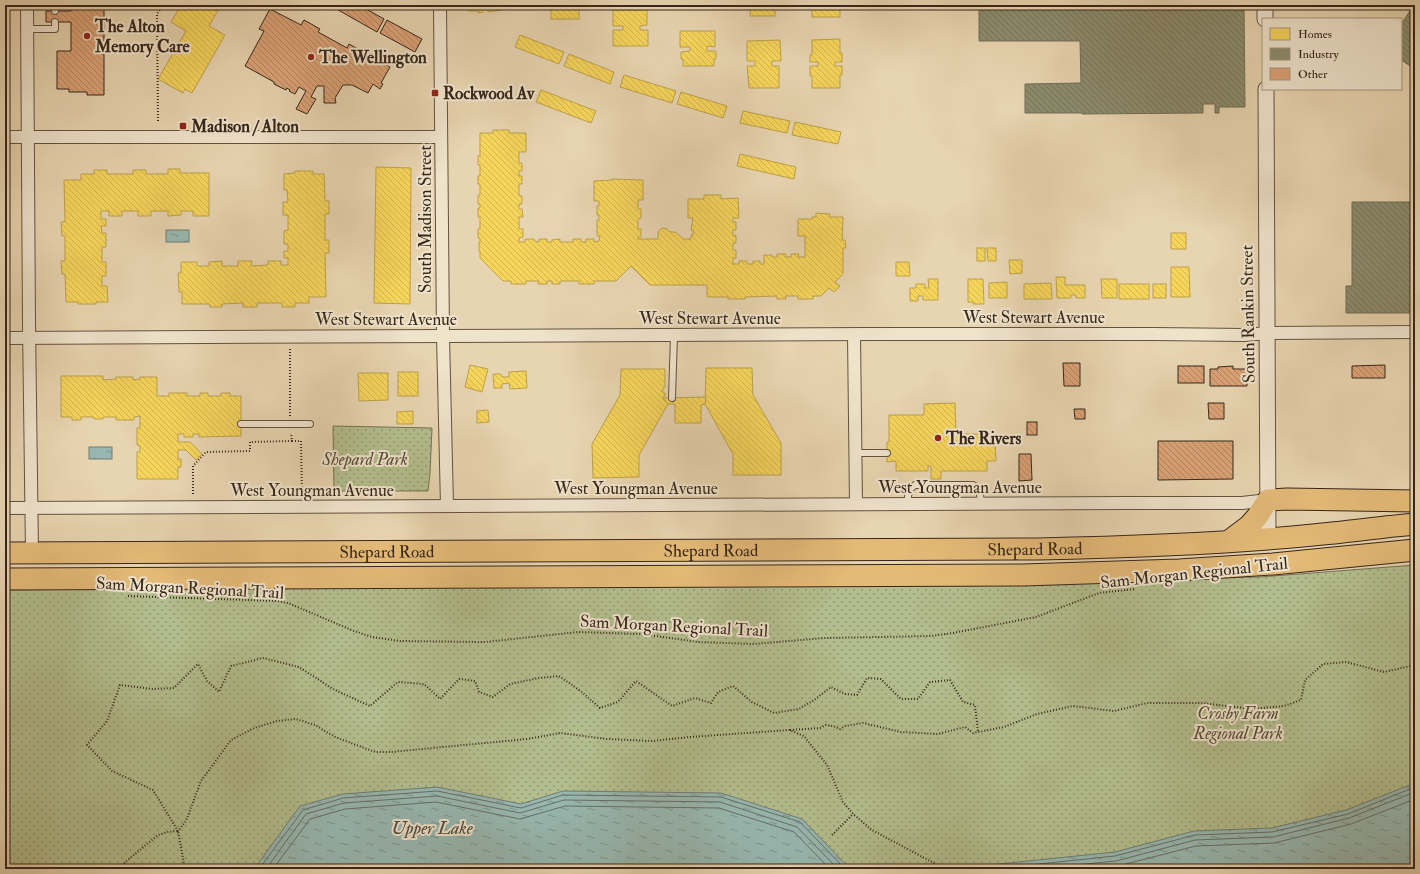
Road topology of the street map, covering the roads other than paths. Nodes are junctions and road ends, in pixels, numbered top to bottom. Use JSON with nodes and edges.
{"nodes":[{"id":1,"x":27,"y":5,"type":"edge"},
{"id":2,"x":440,"y":5,"type":"edge"},
{"id":3,"x":1265,"y":5,"type":"edge"},
{"id":4,"x":1265,"y":18,"type":"edge"},
{"id":5,"x":55,"y":22,"type":"dead end"},
{"id":6,"x":27,"y":29,"type":"junction"},
{"id":7,"x":1266,"y":90,"type":"edge"},
{"id":8,"x":5,"y":137,"type":"edge"},
{"id":9,"x":28,"y":137,"type":"junction"},
{"id":10,"x":441,"y":137,"type":"junction"},
{"id":11,"x":1415,"y":332,"type":"edge"},
{"id":12,"x":1268,"y":333,"type":"junction"},
{"id":13,"x":854,"y":334,"type":"junction"},
{"id":14,"x":674,"y":335,"type":"junction"},
{"id":15,"x":443,"y":336,"type":"junction"},
{"id":16,"x":5,"y":338,"type":"edge"},
{"id":17,"x":29,"y":338,"type":"junction"},
{"id":18,"x":672,"y":398,"type":"dead end"},
{"id":19,"x":241,"y":424,"type":"dead end"},
{"id":20,"x":310,"y":424,"type":"dead end"},
{"id":21,"x":856,"y":453,"type":"junction"},
{"id":22,"x":887,"y":453,"type":"dead end"},
{"id":23,"x":1268,"y":500,"type":"junction"},
{"id":24,"x":1415,"y":501,"type":"edge"},
{"id":25,"x":856,"y":504,"type":"junction"},
{"id":26,"x":907,"y":504,"type":"junction"},
{"id":27,"x":981,"y":504,"type":"junction"},
{"id":28,"x":447,"y":506,"type":"junction"},
{"id":29,"x":5,"y":508,"type":"edge"},
{"id":30,"x":31,"y":508,"type":"junction"},
{"id":31,"x":1415,"y":524,"type":"edge"},
{"id":32,"x":1268,"y":538,"type":"junction"},
{"id":33,"x":1229,"y":541,"type":"junction"},
{"id":34,"x":1415,"y":550,"type":"edge"},
{"id":35,"x":5,"y":553,"type":"edge"},
{"id":36,"x":32,"y":553,"type":"junction"},
{"id":37,"x":1371,"y":555,"type":"junction"},
{"id":38,"x":1179,"y":570,"type":"junction"},
{"id":39,"x":5,"y":572,"type":"edge"},
{"id":40,"x":5,"y":578,"type":"edge"},
{"id":41,"x":124,"y":587,"type":"junction"}],
"edges":[{"from":1,"to":6,"type":"street"},
{"from":2,"to":10,"type":"street","name":"South Madison Street"},
{"from":3,"to":4,"type":"street"},
{"from":5,"to":6,"type":"lane"},
{"from":6,"to":9,"type":"street"},
{"from":7,"to":12,"type":"street","name":"South Rankin Street"},
{"from":8,"to":9,"type":"street"},
{"from":9,"to":10,"type":"street"},
{"from":9,"to":17,"type":"street"},
{"from":10,"to":15,"type":"street","name":"South Madison Street"},
{"from":11,"to":12,"type":"street","name":"West Stewart Avenue"},
{"from":12,"to":13,"type":"street","name":"West Stewart Avenue"},
{"from":12,"to":23,"type":"street","name":"South Rankin Street"},
{"from":13,"to":14,"type":"street","name":"West Stewart Avenue"},
{"from":13,"to":21,"type":"street"},
{"from":14,"to":15,"type":"street","name":"West Stewart Avenue"},
{"from":14,"to":18,"type":"lane"},
{"from":15,"to":17,"type":"street","name":"West Stewart Avenue"},
{"from":15,"to":28,"type":"street","name":"South Madison Street"},
{"from":16,"to":17,"type":"street","name":"West Stewart Avenue"},
{"from":17,"to":30,"type":"street"},
{"from":19,"to":20,"type":"lane"},
{"from":21,"to":22,"type":"lane"},
{"from":21,"to":25,"type":"street"},
{"from":23,"to":24,"type":"highway"},
{"from":23,"to":27,"type":"street","name":"West Youngman Avenue"},
{"from":23,"to":32,"type":"street","name":"South Rankin Street"},
{"from":23,"to":33,"type":"highway"},
{"from":25,"to":26,"type":"street","name":"West Youngman Avenue"},
{"from":25,"to":28,"type":"street","name":"West Youngman Avenue"},
{"from":26,"to":27,"type":"street","name":"West Youngman Avenue"},
{"from":26,"to":27,"type":"lane"},
{"from":28,"to":30,"type":"street","name":"West Youngman Avenue"},
{"from":29,"to":30,"type":"street","name":"West Youngman Avenue"},
{"from":30,"to":36,"type":"street"},
{"from":31,"to":32,"type":"highway","name":"Shepard Road"},
{"from":32,"to":33,"type":"highway","name":"Shepard Road"},
{"from":32,"to":37,"type":"highway"},
{"from":32,"to":38,"type":"highway"},
{"from":33,"to":36,"type":"highway","name":"Shepard Road"},
{"from":34,"to":37,"type":"highway","name":"Shepard Road"},
{"from":35,"to":36,"type":"highway","name":"Shepard Road"},
{"from":36,"to":39,"type":"highway"},
{"from":36,"to":41,"type":"highway"},
{"from":37,"to":38,"type":"highway","name":"Shepard Road"},
{"from":38,"to":41,"type":"highway","name":"Shepard Road"},
{"from":40,"to":41,"type":"highway","name":"Shepard Road"}]}
